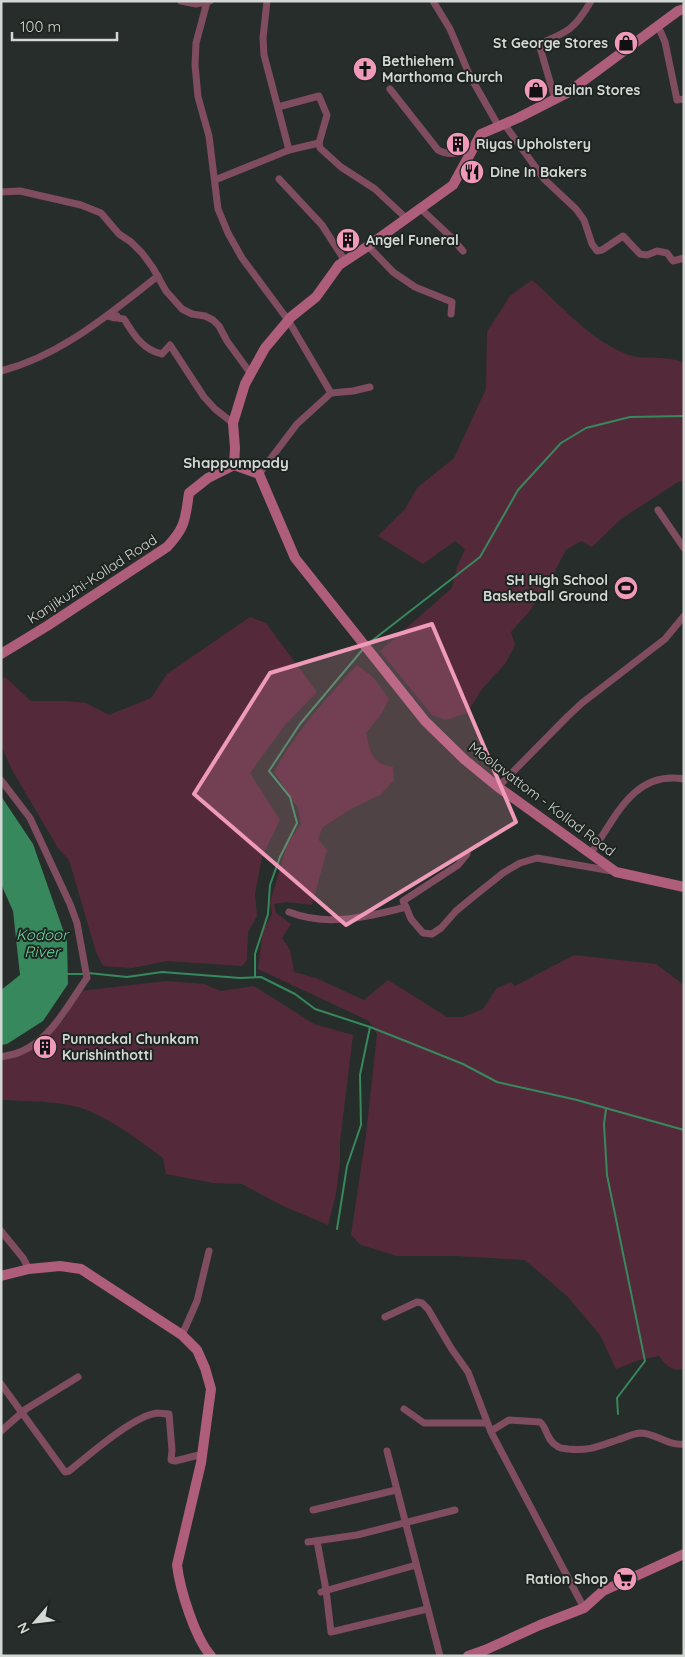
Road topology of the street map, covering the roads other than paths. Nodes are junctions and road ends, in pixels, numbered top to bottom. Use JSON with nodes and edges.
{"nodes":[{"id":1,"x":181,"y":1,"type":"edge"},
{"id":2,"x":266,"y":1,"type":"edge"},
{"id":3,"x":433,"y":1,"type":"edge"},
{"id":4,"x":592,"y":1,"type":"edge"},
{"id":5,"x":208,"y":2,"type":"edge"},
{"id":6,"x":684,"y":9,"type":"edge"},
{"id":7,"x":658,"y":26,"type":"junction"},
{"id":8,"x":390,"y":89,"type":"dead end"},
{"id":9,"x":555,"y":99,"type":"junction"},
{"id":10,"x":684,"y":99,"type":"edge"},
{"id":11,"x":278,"y":107,"type":"junction"},
{"id":12,"x":502,"y":126,"type":"junction"},
{"id":13,"x":319,"y":143,"type":"junction"},
{"id":14,"x":473,"y":149,"type":"junction"},
{"id":15,"x":289,"y":150,"type":"junction"},
{"id":16,"x":279,"y":179,"type":"dead end"},
{"id":17,"x":215,"y":180,"type":"junction"},
{"id":18,"x":1,"y":192,"type":"edge"},
{"id":19,"x":421,"y":209,"type":"junction"},
{"id":20,"x":407,"y":219,"type":"junction"},
{"id":21,"x":368,"y":246,"type":"junction"},
{"id":22,"x":463,"y":251,"type":"dead end"},
{"id":23,"x":684,"y":258,"type":"edge"},
{"id":24,"x":345,"y":261,"type":"junction"},
{"id":25,"x":158,"y":276,"type":"junction"},
{"id":26,"x":451,"y":314,"type":"dead end"},
{"id":27,"x":107,"y":316,"type":"junction"},
{"id":28,"x":288,"y":320,"type":"junction"},
{"id":29,"x":1,"y":371,"type":"edge"},
{"id":30,"x":251,"y":374,"type":"junction"},
{"id":31,"x":370,"y":387,"type":"dead end"},
{"id":32,"x":331,"y":393,"type":"junction"},
{"id":33,"x":233,"y":423,"type":"junction"},
{"id":34,"x":234,"y":465,"type":"junction"},
{"id":35,"x":259,"y":474,"type":"junction"},
{"id":36,"x":658,"y":510,"type":"dead end"},
{"id":37,"x":684,"y":548,"type":"edge"},
{"id":38,"x":684,"y":616,"type":"edge"},
{"id":39,"x":1,"y":654,"type":"edge"},
{"id":40,"x":684,"y":779,"type":"edge"},
{"id":41,"x":1,"y":780,"type":"edge"},
{"id":42,"x":498,"y":787,"type":"junction"},
{"id":43,"x":467,"y":854,"type":"dead end"},
{"id":44,"x":591,"y":854,"type":"junction"},
{"id":45,"x":616,"y":872,"type":"junction"},
{"id":46,"x":684,"y":887,"type":"edge"},
{"id":47,"x":406,"y":907,"type":"junction"},
{"id":48,"x":288,"y":912,"type":"dead end"},
{"id":49,"x":1,"y":1057,"type":"edge"},
{"id":50,"x":1,"y":1231,"type":"edge"},
{"id":51,"x":209,"y":1251,"type":"dead end"},
{"id":52,"x":29,"y":1269,"type":"junction"},
{"id":53,"x":1,"y":1276,"type":"edge"},
{"id":54,"x":385,"y":1318,"type":"dead end"},
{"id":55,"x":182,"y":1335,"type":"junction"},
{"id":56,"x":78,"y":1377,"type":"dead end"},
{"id":57,"x":1,"y":1384,"type":"edge"},
{"id":58,"x":404,"y":1409,"type":"dead end"},
{"id":59,"x":22,"y":1413,"type":"junction"},
{"id":60,"x":487,"y":1423,"type":"junction"},
{"id":61,"x":1,"y":1431,"type":"edge"},
{"id":62,"x":491,"y":1431,"type":"junction"},
{"id":63,"x":684,"y":1444,"type":"edge"},
{"id":64,"x":387,"y":1451,"type":"dead end"},
{"id":65,"x":203,"y":1454,"type":"junction"},
{"id":66,"x":396,"y":1490,"type":"junction"},
{"id":67,"x":312,"y":1510,"type":"dead end"},
{"id":68,"x":455,"y":1510,"type":"dead end"},
{"id":69,"x":404,"y":1522,"type":"junction"},
{"id":70,"x":317,"y":1541,"type":"junction"},
{"id":71,"x":308,"y":1542,"type":"dead end"},
{"id":72,"x":684,"y":1554,"type":"edge"},
{"id":73,"x":416,"y":1565,"type":"junction"},
{"id":74,"x":324,"y":1591,"type":"junction"},
{"id":75,"x":584,"y":1608,"type":"junction"},
{"id":76,"x":427,"y":1609,"type":"junction"},
{"id":77,"x":211,"y":1656,"type":"edge"},
{"id":78,"x":440,"y":1656,"type":"edge"},
{"id":79,"x":468,"y":1656,"type":"edge"}],
"edges":[{"from":1,"to":5,"type":"street"},
{"from":2,"to":11,"type":"street"},
{"from":3,"to":12,"type":"street"},
{"from":4,"to":9,"type":"street"},
{"from":5,"to":17,"type":"street"},
{"from":6,"to":7,"type":"main road"},
{"from":7,"to":9,"type":"main road"},
{"from":7,"to":10,"type":"street"},
{"from":8,"to":14,"type":"street"},
{"from":9,"to":12,"type":"main road"},
{"from":11,"to":13,"type":"street"},
{"from":11,"to":15,"type":"street"},
{"from":12,"to":14,"type":"main road"},
{"from":12,"to":23,"type":"street"},
{"from":13,"to":15,"type":"street"},
{"from":13,"to":20,"type":"street"},
{"from":14,"to":19,"type":"main road"},
{"from":15,"to":17,"type":"street"},
{"from":16,"to":24,"type":"street"},
{"from":17,"to":28,"type":"street"},
{"from":18,"to":25,"type":"street"},
{"from":19,"to":20,"type":"main road"},
{"from":19,"to":22,"type":"street"},
{"from":20,"to":21,"type":"main road"},
{"from":21,"to":24,"type":"main road"},
{"from":21,"to":26,"type":"street"},
{"from":24,"to":28,"type":"main road"},
{"from":25,"to":27,"type":"street"},
{"from":25,"to":30,"type":"street"},
{"from":27,"to":29,"type":"street"},
{"from":27,"to":33,"type":"street"},
{"from":28,"to":30,"type":"main road"},
{"from":28,"to":32,"type":"street"},
{"from":30,"to":33,"type":"main road"},
{"from":31,"to":32,"type":"street"},
{"from":32,"to":35,"type":"street"},
{"from":33,"to":34,"type":"main road"},
{"from":34,"to":35,"type":"main road"},
{"from":34,"to":39,"type":"main road","name":"Kanjikuzhi-Kollad Road"},
{"from":35,"to":42,"type":"main road","name":"Moolavattom - Kollad Road"},
{"from":36,"to":37,"type":"street"},
{"from":38,"to":42,"type":"street"},
{"from":40,"to":44,"type":"street"},
{"from":41,"to":49,"type":"street"},
{"from":42,"to":44,"type":"main road","name":"Moolavattom - Kollad Road"},
{"from":43,"to":47,"type":"street"},
{"from":44,"to":45,"type":"main road","name":"Moolavattom - Kollad Road"},
{"from":45,"to":46,"type":"main road","name":"Moolavattom - Kollad Road"},
{"from":45,"to":47,"type":"street"},
{"from":47,"to":48,"type":"street"},
{"from":50,"to":52,"type":"street"},
{"from":51,"to":55,"type":"street"},
{"from":52,"to":53,"type":"main road"},
{"from":52,"to":55,"type":"main road"},
{"from":54,"to":60,"type":"street"},
{"from":55,"to":65,"type":"main road"},
{"from":56,"to":59,"type":"street"},
{"from":57,"to":59,"type":"street"},
{"from":58,"to":60,"type":"street"},
{"from":59,"to":61,"type":"street"},
{"from":59,"to":65,"type":"street"},
{"from":60,"to":62,"type":"street"},
{"from":62,"to":63,"type":"street"},
{"from":62,"to":75,"type":"street"},
{"from":64,"to":66,"type":"street"},
{"from":65,"to":77,"type":"main road"},
{"from":66,"to":67,"type":"street"},
{"from":66,"to":69,"type":"street"},
{"from":68,"to":69,"type":"street"},
{"from":69,"to":70,"type":"street"},
{"from":69,"to":73,"type":"street"},
{"from":70,"to":71,"type":"street"},
{"from":70,"to":74,"type":"street"},
{"from":72,"to":75,"type":"main road"},
{"from":73,"to":74,"type":"street"},
{"from":73,"to":76,"type":"street"},
{"from":74,"to":76,"type":"street"},
{"from":75,"to":79,"type":"main road"},
{"from":76,"to":78,"type":"street"}]}
